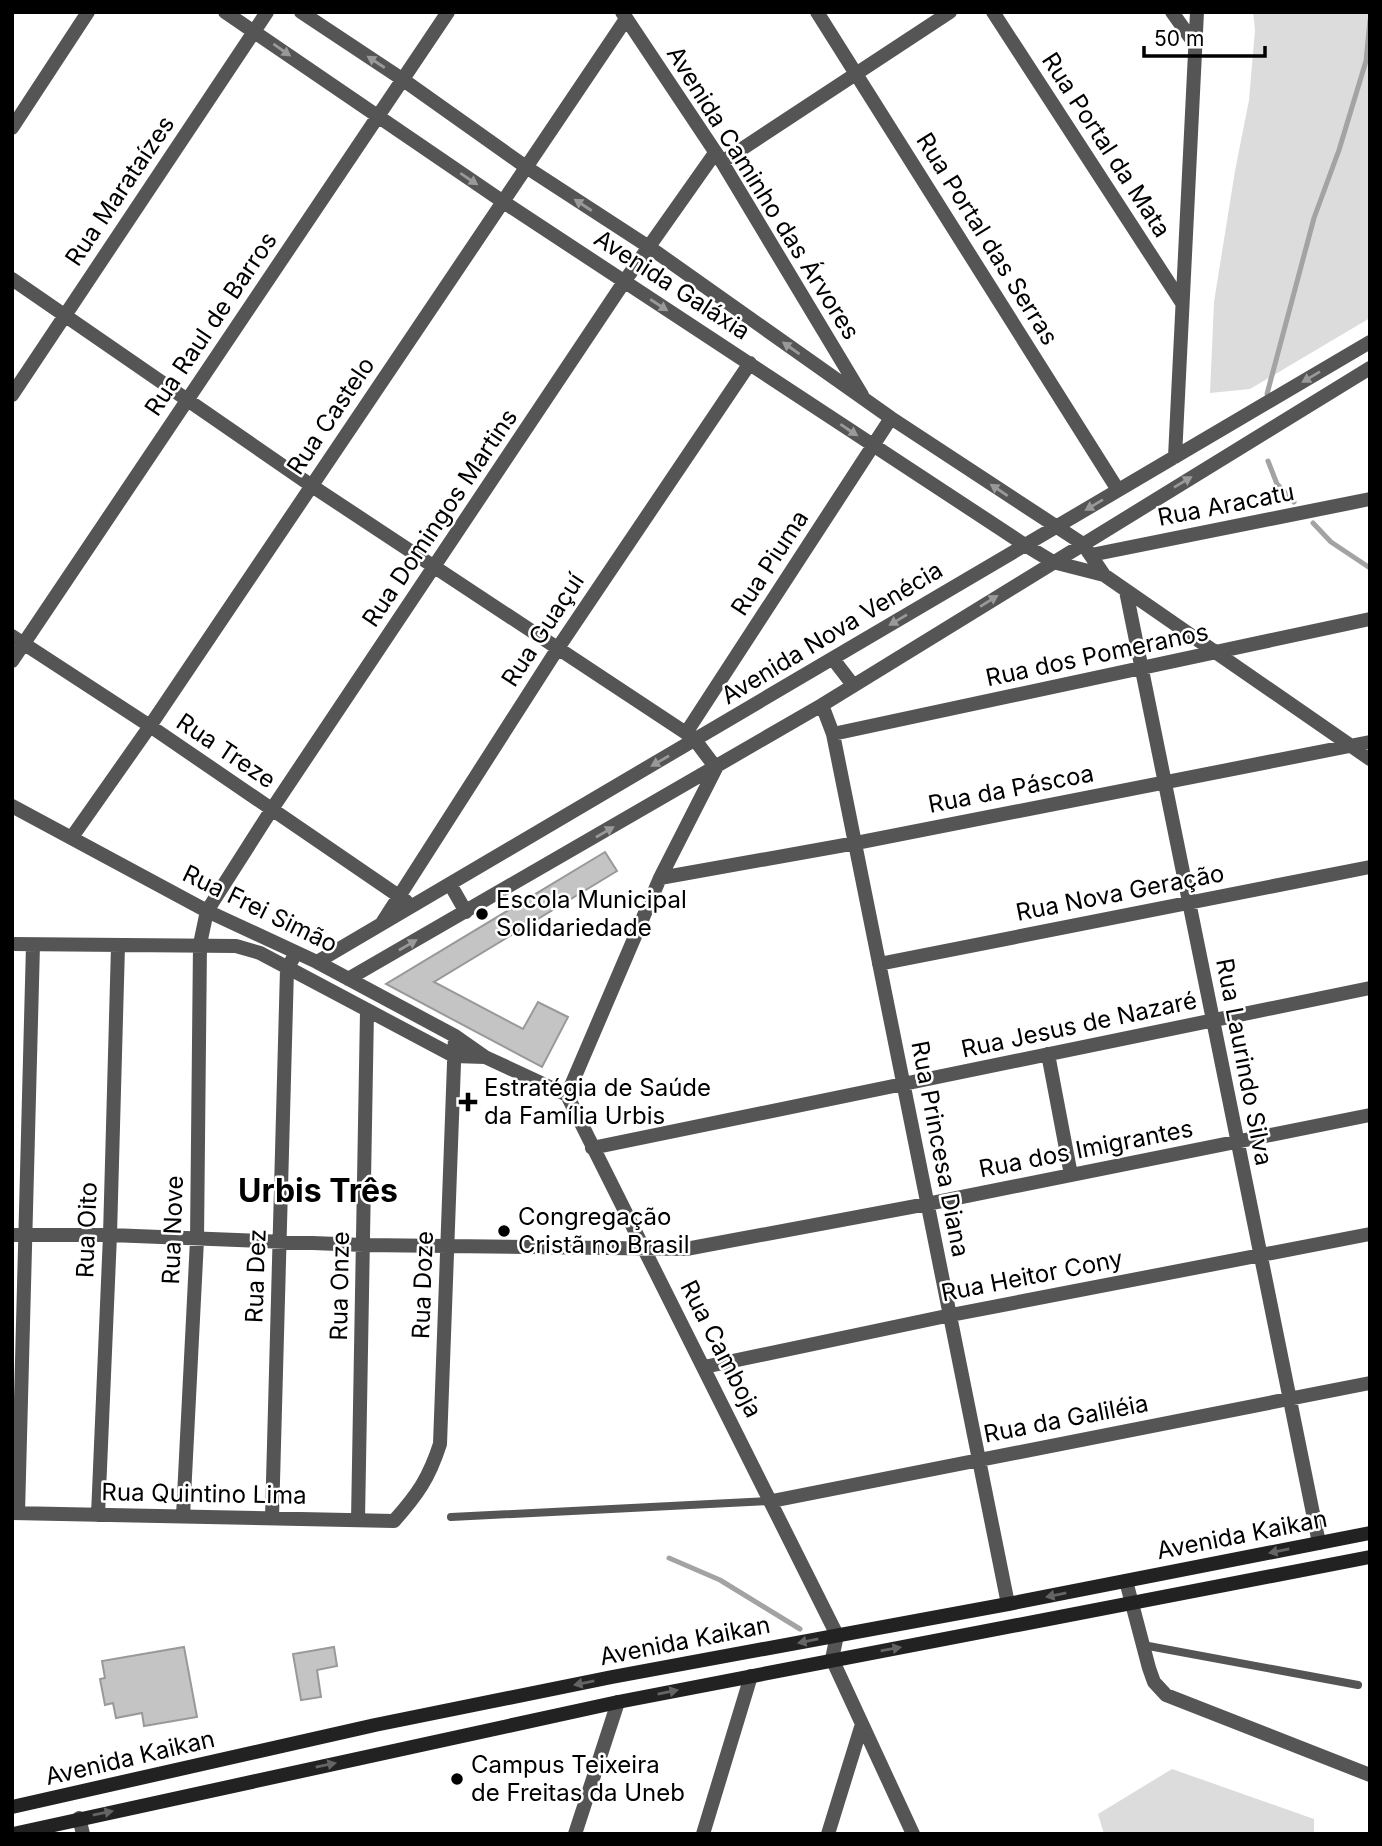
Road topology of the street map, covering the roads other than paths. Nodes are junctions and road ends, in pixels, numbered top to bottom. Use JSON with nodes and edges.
{"nodes":[{"id":1,"x":88,"y":12,"type":"edge"},
{"id":2,"x":225,"y":12,"type":"edge"},
{"id":3,"x":267,"y":12,"type":"edge"},
{"id":4,"x":301,"y":12,"type":"edge"},
{"id":5,"x":448,"y":12,"type":"edge"},
{"id":6,"x":817,"y":12,"type":"edge"},
{"id":7,"x":950,"y":12,"type":"edge"},
{"id":8,"x":993,"y":12,"type":"edge"},
{"id":9,"x":1172,"y":12,"type":"edge"},
{"id":10,"x":1197,"y":12,"type":"edge"},
{"id":11,"x":624,"y":15,"type":"edge"},
{"id":12,"x":254,"y":31,"type":"junction"},
{"id":13,"x":1194,"y":43,"type":"junction"},
{"id":14,"x":856,"y":73,"type":"junction"},
{"id":15,"x":402,"y":79,"type":"junction"},
{"id":16,"x":377,"y":117,"type":"junction"},
{"id":17,"x":12,"y":128,"type":"edge"},
{"id":18,"x":719,"y":158,"type":"junction"},
{"id":19,"x":526,"y":167,"type":"junction"},
{"id":20,"x":502,"y":201,"type":"junction"},
{"id":21,"x":649,"y":247,"type":"junction"},
{"id":22,"x":12,"y":279,"type":"edge"},
{"id":23,"x":624,"y":282,"type":"junction"},
{"id":24,"x":1182,"y":303,"type":"junction"},
{"id":25,"x":65,"y":315,"type":"junction"},
{"id":26,"x":1370,"y":342,"type":"edge"},
{"id":27,"x":750,"y":363,"type":"junction"},
{"id":28,"x":1370,"y":368,"type":"edge"},
{"id":29,"x":12,"y":395,"type":"edge"},
{"id":30,"x":864,"y":399,"type":"junction"},
{"id":31,"x":187,"y":401,"type":"junction"},
{"id":32,"x":891,"y":418,"type":"junction"},
{"id":33,"x":873,"y":446,"type":"junction"},
{"id":34,"x":1175,"y":457,"type":"junction"},
{"id":35,"x":312,"y":486,"type":"junction"},
{"id":36,"x":1118,"y":490,"type":"junction"},
{"id":37,"x":1370,"y":499,"type":"edge"},
{"id":38,"x":1055,"y":527,"type":"junction"},
{"id":39,"x":1025,"y":545,"type":"junction"},
{"id":40,"x":1087,"y":550,"type":"junction"},
{"id":41,"x":1053,"y":562,"type":"junction"},
{"id":42,"x":435,"y":567,"type":"junction"},
{"id":43,"x":1104,"y":575,"type":"junction"},
{"id":44,"x":1126,"y":591,"type":"junction"},
{"id":45,"x":1370,"y":619,"type":"edge"},
{"id":46,"x":18,"y":640,"type":"edge"},
{"id":47,"x":558,"y":648,"type":"junction"},
{"id":48,"x":1216,"y":653,"type":"junction"},
{"id":49,"x":833,"y":659,"type":"junction"},
{"id":50,"x":12,"y":661,"type":"edge"},
{"id":51,"x":1143,"y":667,"type":"junction"},
{"id":52,"x":853,"y":685,"type":"junction"},
{"id":53,"x":822,"y":705,"type":"junction"},
{"id":54,"x":150,"y":726,"type":"junction"},
{"id":55,"x":833,"y":734,"type":"junction"},
{"id":56,"x":690,"y":736,"type":"junction"},
{"id":57,"x":1370,"y":742,"type":"edge"},
{"id":58,"x":1349,"y":745,"type":"junction"},
{"id":59,"x":1370,"y":760,"type":"edge"},
{"id":60,"x":716,"y":768,"type":"junction"},
{"id":61,"x":1166,"y":781,"type":"junction"},
{"id":62,"x":12,"y":806,"type":"edge"},
{"id":63,"x":272,"y":809,"type":"junction"},
{"id":64,"x":72,"y":837,"type":"junction"},
{"id":65,"x":856,"y":843,"type":"junction"},
{"id":66,"x":1370,"y":867,"type":"edge"},
{"id":67,"x":660,"y":878,"type":"junction"},
{"id":68,"x":450,"y":884,"type":"junction"},
{"id":69,"x":398,"y":896,"type":"junction"},
{"id":70,"x":1190,"y":903,"type":"junction"},
{"id":71,"x":414,"y":906,"type":"junction"},
{"id":72,"x":207,"y":911,"type":"junction"},
{"id":73,"x":466,"y":912,"type":"junction"},
{"id":74,"x":380,"y":926,"type":"junction"},
{"id":75,"x":12,"y":944,"type":"edge"},
{"id":76,"x":200,"y":944,"type":"junction"},
{"id":77,"x":33,"y":945,"type":"junction"},
{"id":78,"x":118,"y":946,"type":"junction"},
{"id":79,"x":296,"y":953,"type":"junction"},
{"id":80,"x":317,"y":962,"type":"junction"},
{"id":81,"x":879,"y":964,"type":"junction"},
{"id":82,"x":287,"y":969,"type":"junction"},
{"id":83,"x":348,"y":979,"type":"junction"},
{"id":84,"x":1370,"y":988,"type":"edge"},
{"id":85,"x":367,"y":1012,"type":"junction"},
{"id":86,"x":1213,"y":1020,"type":"junction"},
{"id":87,"x":455,"y":1036,"type":"junction"},
{"id":88,"x":1048,"y":1054,"type":"junction"},
{"id":89,"x":454,"y":1056,"type":"junction"},
{"id":90,"x":485,"y":1056,"type":"junction"},
{"id":91,"x":904,"y":1086,"type":"junction"},
{"id":92,"x":567,"y":1095,"type":"junction"},
{"id":93,"x":1370,"y":1115,"type":"edge"},
{"id":94,"x":1236,"y":1142,"type":"junction"},
{"id":95,"x":592,"y":1148,"type":"junction"},
{"id":96,"x":1071,"y":1175,"type":"junction"},
{"id":97,"x":927,"y":1204,"type":"junction"},
{"id":98,"x":1370,"y":1234,"type":"edge"},
{"id":99,"x":20,"y":1235,"type":"edge"},
{"id":100,"x":110,"y":1235,"type":"junction"},
{"id":101,"x":197,"y":1240,"type":"junction"},
{"id":102,"x":279,"y":1241,"type":"junction"},
{"id":103,"x":364,"y":1245,"type":"junction"},
{"id":104,"x":447,"y":1247,"type":"junction"},
{"id":105,"x":644,"y":1247,"type":"junction"},
{"id":106,"x":1260,"y":1256,"type":"junction"},
{"id":107,"x":951,"y":1315,"type":"junction"},
{"id":108,"x":704,"y":1367,"type":"junction"},
{"id":109,"x":1370,"y":1384,"type":"edge"},
{"id":110,"x":1289,"y":1400,"type":"junction"},
{"id":111,"x":978,"y":1459,"type":"junction"},
{"id":112,"x":772,"y":1501,"type":"junction"},
{"id":113,"x":15,"y":1513,"type":"edge"},
{"id":114,"x":98,"y":1515,"type":"junction"},
{"id":115,"x":184,"y":1516,"type":"junction"},
{"id":116,"x":451,"y":1517,"type":"dead end"},
{"id":117,"x":272,"y":1518,"type":"junction"},
{"id":118,"x":358,"y":1520,"type":"junction"},
{"id":119,"x":394,"y":1521,"type":"joint"},
{"id":120,"x":1370,"y":1533,"type":"edge"},
{"id":121,"x":1319,"y":1543,"type":"junction"},
{"id":122,"x":1370,"y":1557,"type":"edge"},
{"id":123,"x":1126,"y":1581,"type":"junction"},
{"id":124,"x":1131,"y":1603,"type":"junction"},
{"id":125,"x":1008,"y":1604,"type":"junction"},
{"id":126,"x":1143,"y":1645,"type":"junction"},
{"id":127,"x":835,"y":1647,"type":"junction"},
{"id":128,"x":751,"y":1675,"type":"junction"},
{"id":129,"x":1358,"y":1685,"type":"dead end"},
{"id":130,"x":618,"y":1702,"type":"junction"},
{"id":131,"x":862,"y":1724,"type":"junction"},
{"id":132,"x":1370,"y":1775,"type":"edge"},
{"id":133,"x":12,"y":1807,"type":"edge"},
{"id":134,"x":79,"y":1818,"type":"junction"},
{"id":135,"x":13,"y":1834,"type":"edge"},
{"id":136,"x":83,"y":1834,"type":"edge"},
{"id":137,"x":575,"y":1834,"type":"edge"},
{"id":138,"x":702,"y":1834,"type":"edge"},
{"id":139,"x":828,"y":1834,"type":"edge"},
{"id":140,"x":913,"y":1834,"type":"edge"}],
"edges":[{"from":1,"to":17,"type":"street"},
{"from":2,"to":12,"type":"street","name":"Avenida Galáxia"},
{"from":3,"to":12,"type":"street","name":"Rua Marataízes"},
{"from":15,"to":4,"type":"street","name":"Avenida Galáxia","one_way":true},
{"from":5,"to":15,"type":"street","name":"Rua Raul de Barros"},
{"from":6,"to":14,"type":"street","name":"Rua Portal das Serras"},
{"from":7,"to":14,"type":"street"},
{"from":8,"to":24,"type":"street","name":"Rua Portal da Mata"},
{"from":9,"to":13,"type":"street"},
{"from":10,"to":13,"type":"street"},
{"from":11,"to":18,"type":"street","name":"Avenida Caminho das Árvores"},
{"from":11,"to":19,"type":"street","name":"Rua Castelo"},
{"from":12,"to":16,"type":"street","name":"Avenida Galáxia","one_way":true},
{"from":12,"to":25,"type":"street","name":"Rua Marataízes"},
{"from":13,"to":24,"type":"street"},
{"from":14,"to":18,"type":"street"},
{"from":14,"to":36,"type":"street","name":"Rua Portal das Serras"},
{"from":15,"to":16,"type":"street","name":"Rua Raul de Barros"},
{"from":15,"to":19,"type":"street","name":"Avenida Galáxia"},
{"from":16,"to":20,"type":"street","name":"Avenida Galáxia","one_way":true},
{"from":16,"to":31,"type":"street","name":"Rua Raul de Barros"},
{"from":18,"to":21,"type":"street","name":"Rua Domingos Martins"},
{"from":18,"to":30,"type":"street","name":"Avenida Caminho das Árvores"},
{"from":19,"to":20,"type":"street","name":"Rua Castelo"},
{"from":21,"to":19,"type":"street","name":"Avenida Galáxia","one_way":true},
{"from":20,"to":23,"type":"street","name":"Avenida Galáxia"},
{"from":20,"to":35,"type":"street","name":"Rua Castelo"},
{"from":21,"to":23,"type":"street","name":"Rua Domingos Martins"},
{"from":30,"to":21,"type":"street","name":"Avenida Galáxia","one_way":true},
{"from":22,"to":25,"type":"street"},
{"from":23,"to":27,"type":"street","name":"Avenida Galáxia","one_way":true},
{"from":23,"to":42,"type":"street","name":"Rua Domingos Martins"},
{"from":24,"to":34,"type":"street"},
{"from":25,"to":29,"type":"street","name":"Rua Marataízes"},
{"from":25,"to":31,"type":"street"},
{"from":26,"to":34,"type":"street","name":"Avenida Nova Venécia","one_way":true},
{"from":27,"to":33,"type":"street","name":"Avenida Galáxia","one_way":true},
{"from":27,"to":47,"type":"street","name":"Rua Guaçuí"},
{"from":40,"to":28,"type":"street","one_way":true},
{"from":30,"to":32,"type":"street","name":"Avenida Galáxia"},
{"from":31,"to":35,"type":"street"},
{"from":31,"to":46,"type":"street","name":"Rua Raul de Barros"},
{"from":32,"to":33,"type":"street","name":"Rua Piuma"},
{"from":38,"to":32,"type":"street","name":"Avenida Galáxia","one_way":true},
{"from":33,"to":39,"type":"street","name":"Avenida Galáxia"},
{"from":33,"to":56,"type":"street","name":"Rua Piuma"},
{"from":34,"to":36,"type":"street","name":"Avenida Nova Venécia"},
{"from":35,"to":42,"type":"street"},
{"from":35,"to":54,"type":"street","name":"Rua Castelo"},
{"from":36,"to":38,"type":"street","name":"Avenida Nova Venécia","one_way":true},
{"from":37,"to":40,"type":"street","name":"Rua Aracatu"},
{"from":38,"to":39,"type":"street","name":"Avenida Nova Venécia"},
{"from":38,"to":40,"type":"street","name":"Avenida Galáxia"},
{"from":39,"to":41,"type":"street","name":"Avenida Galáxia"},
{"from":39,"to":49,"type":"street","name":"Avenida Nova Venécia","one_way":true},
{"from":40,"to":41,"type":"street"},
{"from":40,"to":43,"type":"street"},
{"from":41,"to":43,"type":"street","name":"Avenida Galáxia"},
{"from":52,"to":41,"type":"street","one_way":true},
{"from":42,"to":47,"type":"street"},
{"from":42,"to":63,"type":"street","name":"Rua Domingos Martins"},
{"from":43,"to":44,"type":"street"},
{"from":44,"to":48,"type":"street"},
{"from":44,"to":51,"type":"street","name":"Rua Laurindo Silva"},
{"from":45,"to":48,"type":"street","name":"Rua dos Pomeranos"},
{"from":46,"to":50,"type":"street","name":"Rua Raul de Barros"},
{"from":46,"to":54,"type":"street","name":"Rua Treze"},
{"from":47,"to":56,"type":"street"},
{"from":47,"to":69,"type":"street","name":"Rua Guaçuí"},
{"from":48,"to":51,"type":"street","name":"Rua dos Pomeranos"},
{"from":48,"to":58,"type":"street"},
{"from":49,"to":52,"type":"street"},
{"from":49,"to":56,"type":"street","name":"Avenida Nova Venécia"},
{"from":51,"to":55,"type":"street","name":"Rua dos Pomeranos"},
{"from":51,"to":61,"type":"street","name":"Rua Laurindo Silva"},
{"from":52,"to":53,"type":"street"},
{"from":53,"to":55,"type":"street","name":"Rua Princesa Diana"},
{"from":53,"to":60,"type":"street"},
{"from":54,"to":63,"type":"street","name":"Rua Treze"},
{"from":54,"to":64,"type":"street","name":"Rua Castelo"},
{"from":55,"to":65,"type":"street","name":"Rua Princesa Diana"},
{"from":56,"to":60,"type":"street"},
{"from":56,"to":68,"type":"street","name":"Avenida Nova Venécia","one_way":true},
{"from":57,"to":58,"type":"street","name":"Rua da Páscoa"},
{"from":58,"to":59,"type":"street"},
{"from":58,"to":61,"type":"street","name":"Rua da Páscoa"},
{"from":60,"to":67,"type":"street"},
{"from":73,"to":60,"type":"street","one_way":true},
{"from":61,"to":65,"type":"street","name":"Rua da Páscoa"},
{"from":61,"to":70,"type":"street","name":"Rua Laurindo Silva"},
{"from":62,"to":64,"type":"street","name":"Rua Frei Simão"},
{"from":63,"to":69,"type":"street","name":"Rua Treze"},
{"from":63,"to":72,"type":"street","name":"Rua Domingos Martins"},
{"from":64,"to":72,"type":"street","name":"Rua Frei Simão"},
{"from":65,"to":67,"type":"street","name":"Rua da Páscoa"},
{"from":65,"to":81,"type":"street","name":"Rua Princesa Diana"},
{"from":66,"to":70,"type":"street","name":"Rua Nova Geração"},
{"from":67,"to":92,"type":"street"},
{"from":68,"to":71,"type":"street","name":"Avenida Nova Venécia"},
{"from":68,"to":73,"type":"street"},
{"from":69,"to":71,"type":"street","name":"Rua Treze"},
{"from":69,"to":74,"type":"street","name":"Rua Guaçuí"},
{"from":70,"to":81,"type":"street","name":"Rua Nova Geração"},
{"from":70,"to":86,"type":"street","name":"Rua Laurindo Silva"},
{"from":71,"to":74,"type":"street","name":"Avenida Nova Venécia"},
{"from":72,"to":76,"type":"street","name":"Rua Nove"},
{"from":72,"to":79,"type":"street","name":"Rua Frei Simão"},
{"from":83,"to":73,"type":"street","one_way":true},
{"from":74,"to":80,"type":"street","name":"Avenida Nova Venécia"},
{"from":75,"to":77,"type":"street"},
{"from":76,"to":78,"type":"street"},
{"from":76,"to":82,"type":"street"},
{"from":76,"to":101,"type":"street","name":"Rua Nove"},
{"from":77,"to":78,"type":"street"},
{"from":77,"to":99,"type":"street"},
{"from":78,"to":100,"type":"street","name":"Rua Oito"},
{"from":79,"to":80,"type":"street","name":"Rua Frei Simão"},
{"from":79,"to":82,"type":"street","name":"Rua Dez"},
{"from":80,"to":83,"type":"street","name":"Rua Frei Simão"},
{"from":81,"to":91,"type":"street","name":"Rua Princesa Diana"},
{"from":82,"to":85,"type":"street","name":"Rua Frei Simão"},
{"from":82,"to":102,"type":"street","name":"Rua Dez"},
{"from":83,"to":87,"type":"street","name":"Rua Frei Simão"},
{"from":84,"to":86,"type":"street","name":"Rua Jesus de Nazaré"},
{"from":85,"to":89,"type":"street","name":"Rua Frei Simão"},
{"from":85,"to":103,"type":"street","name":"Rua Onze"},
{"from":86,"to":88,"type":"street","name":"Rua Jesus de Nazaré"},
{"from":86,"to":94,"type":"street","name":"Rua Laurindo Silva"},
{"from":87,"to":89,"type":"street","name":"Rua Doze"},
{"from":87,"to":90,"type":"street","name":"Rua Frei Simão"},
{"from":88,"to":91,"type":"street","name":"Rua Jesus de Nazaré"},
{"from":88,"to":96,"type":"street"},
{"from":89,"to":90,"type":"street","name":"Rua Frei Simão"},
{"from":89,"to":104,"type":"street","name":"Rua Doze"},
{"from":90,"to":92,"type":"street","name":"Rua Frei Simão"},
{"from":91,"to":95,"type":"street","name":"Rua Jesus de Nazaré"},
{"from":91,"to":97,"type":"street","name":"Rua Princesa Diana"},
{"from":92,"to":95,"type":"street","name":"Rua Camboja"},
{"from":93,"to":94,"type":"street","name":"Rua dos Imigrantes"},
{"from":94,"to":96,"type":"street","name":"Rua dos Imigrantes"},
{"from":94,"to":106,"type":"street","name":"Rua Laurindo Silva"},
{"from":95,"to":105,"type":"street","name":"Rua Camboja"},
{"from":96,"to":97,"type":"street","name":"Rua dos Imigrantes"},
{"from":97,"to":105,"type":"street","name":"Rua dos Imigrantes"},
{"from":97,"to":107,"type":"street","name":"Rua Princesa Diana"},
{"from":98,"to":106,"type":"street","name":"Rua Heitor Cony"},
{"from":99,"to":100,"type":"street","name":"Rua dos Imigrantes"},
{"from":99,"to":113,"type":"street"},
{"from":100,"to":101,"type":"street","name":"Rua dos Imigrantes"},
{"from":100,"to":114,"type":"street","name":"Rua Oito"},
{"from":101,"to":102,"type":"street","name":"Rua dos Imigrantes"},
{"from":101,"to":115,"type":"street","name":"Rua Nove"},
{"from":102,"to":103,"type":"street","name":"Rua dos Imigrantes"},
{"from":102,"to":117,"type":"street","name":"Rua Dez"},
{"from":103,"to":104,"type":"street","name":"Rua dos Imigrantes"},
{"from":103,"to":118,"type":"street","name":"Rua Onze"},
{"from":104,"to":105,"type":"street","name":"Rua dos Imigrantes"},
{"from":104,"to":119,"type":"street","name":"Rua Doze"},
{"from":105,"to":108,"type":"street","name":"Rua Camboja"},
{"from":106,"to":107,"type":"street","name":"Rua Heitor Cony"},
{"from":106,"to":110,"type":"street","name":"Rua Laurindo Silva"},
{"from":107,"to":108,"type":"street","name":"Rua Heitor Cony"},
{"from":107,"to":111,"type":"street","name":"Rua Princesa Diana"},
{"from":108,"to":112,"type":"street","name":"Rua Camboja"},
{"from":109,"to":110,"type":"street","name":"Rua da Galiléia"},
{"from":110,"to":111,"type":"street","name":"Rua da Galiléia"},
{"from":110,"to":121,"type":"street","name":"Rua Laurindo Silva"},
{"from":111,"to":112,"type":"street","name":"Rua da Galiléia"},
{"from":111,"to":125,"type":"street","name":"Rua Princesa Diana"},
{"from":112,"to":116,"type":"lane"},
{"from":112,"to":127,"type":"street","name":"Rua Camboja"},
{"from":113,"to":114,"type":"street","name":"Rua Quintino Lima"},
{"from":114,"to":115,"type":"street","name":"Rua Quintino Lima"},
{"from":115,"to":117,"type":"street","name":"Rua Quintino Lima"},
{"from":117,"to":118,"type":"street","name":"Rua Quintino Lima"},
{"from":118,"to":119,"type":"street","name":"Rua Quintino Lima"},
{"from":120,"to":121,"type":"street","name":"Avenida Kaikan"},
{"from":121,"to":123,"type":"street","name":"Avenida Kaikan","one_way":true},
{"from":122,"to":124,"type":"street","name":"Avenida Kaikan"},
{"from":123,"to":124,"type":"street"},
{"from":123,"to":125,"type":"street","name":"Avenida Kaikan","one_way":true},
{"from":124,"to":126,"type":"street"},
{"from":127,"to":124,"type":"street","name":"Avenida Kaikan","one_way":true},
{"from":125,"to":127,"type":"street","name":"Avenida Kaikan"},
{"from":126,"to":129,"type":"lane"},
{"from":126,"to":132,"type":"street"},
{"from":127,"to":128,"type":"street","name":"Avenida Kaikan"},
{"from":127,"to":131,"type":"street","name":"Rua Camboja"},
{"from":127,"to":133,"type":"street","name":"Avenida Kaikan","one_way":true},
{"from":130,"to":128,"type":"street","name":"Avenida Kaikan","one_way":true},
{"from":128,"to":138,"type":"street"},
{"from":134,"to":130,"type":"street","name":"Avenida Kaikan","one_way":true},
{"from":130,"to":137,"type":"street"},
{"from":131,"to":139,"type":"street"},
{"from":131,"to":140,"type":"street","name":"Rua Camboja"},
{"from":134,"to":135,"type":"street","name":"Avenida Kaikan"},
{"from":134,"to":136,"type":"street"}]}
